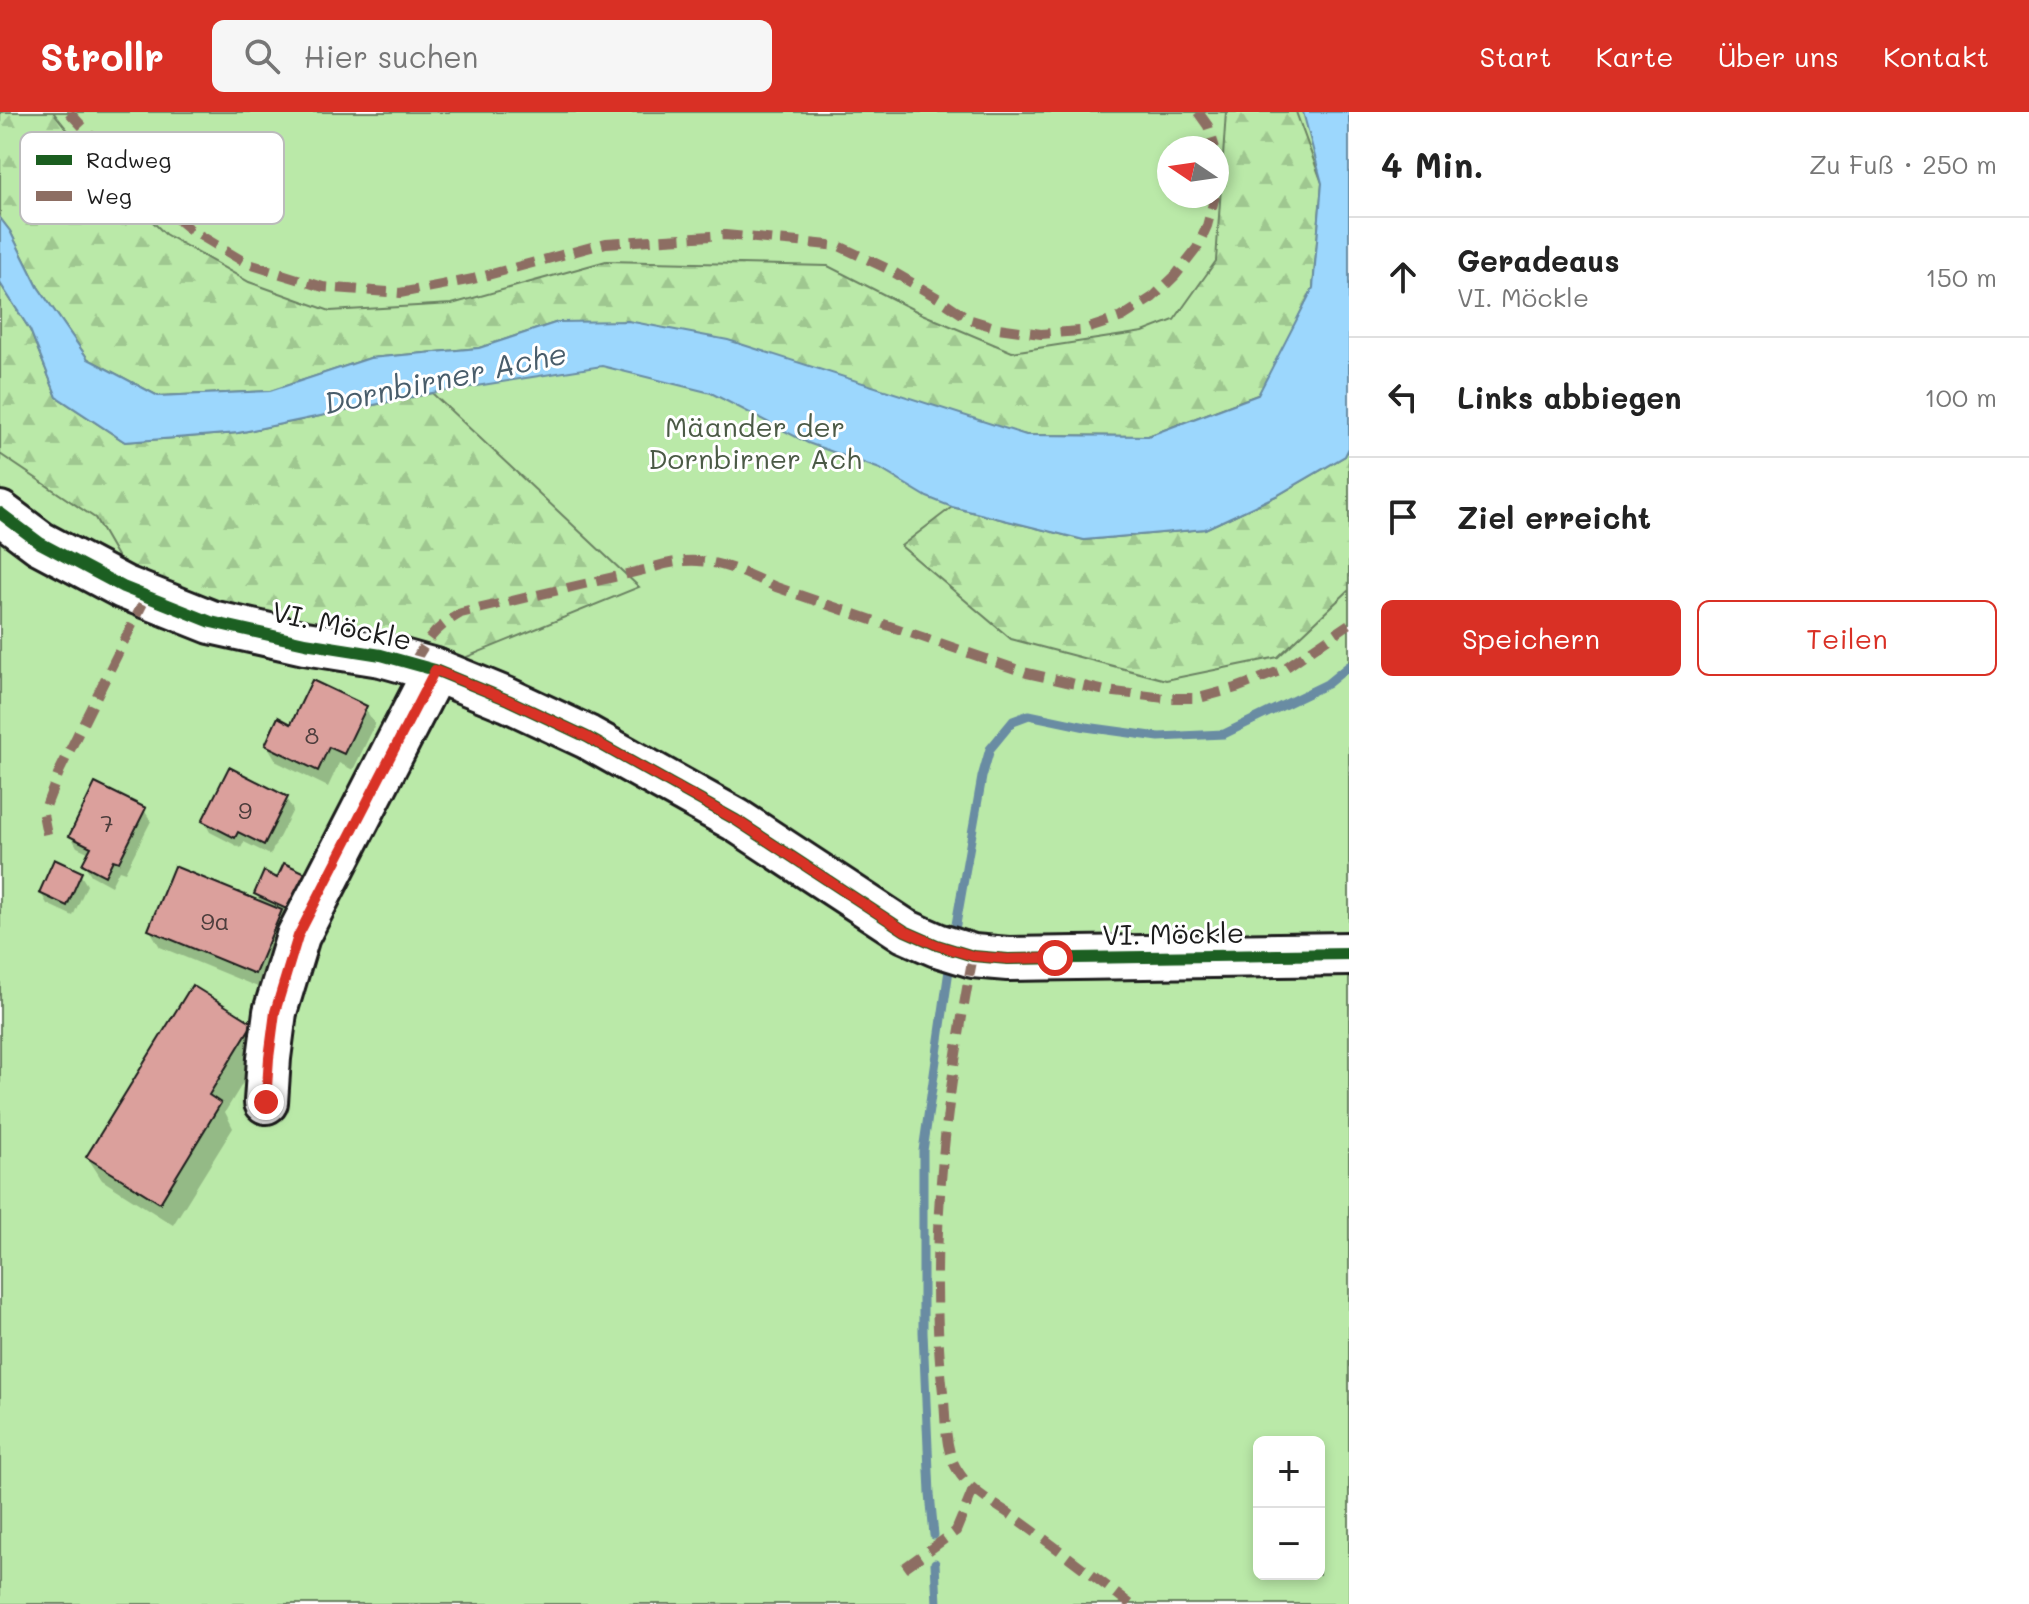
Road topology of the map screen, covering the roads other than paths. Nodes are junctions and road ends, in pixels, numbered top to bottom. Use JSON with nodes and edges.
{"nodes":[{"id":1,"x":0,"y":513,"type":"edge"},
{"id":2,"x":435,"y":670,"type":"junction"},
{"id":3,"x":1349,"y":954,"type":"edge"},
{"id":4,"x":266,"y":1102,"type":"dead end"}],
"edges":[{"from":1,"to":2,"type":"street","name":"VI. Möckle"},
{"from":2,"to":3,"type":"street","name":"VI. Möckle"},
{"from":2,"to":4,"type":"street"}]}
